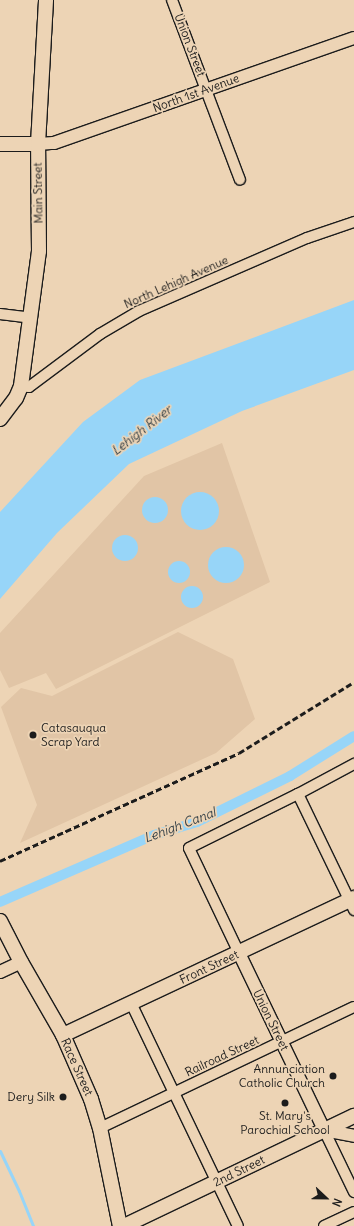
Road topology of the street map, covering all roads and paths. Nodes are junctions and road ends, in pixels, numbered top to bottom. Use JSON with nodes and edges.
{"nodes":[{"id":1,"x":46,"y":0,"type":"edge"},
{"id":2,"x":172,"y":0,"type":"edge"},
{"id":3,"x":354,"y":38,"type":"edge"},
{"id":4,"x":206,"y":89,"type":"junction"},
{"id":5,"x":0,"y":144,"type":"edge"},
{"id":6,"x":38,"y":144,"type":"junction"},
{"id":7,"x":240,"y":180,"type":"dead end"},
{"id":8,"x":354,"y":222,"type":"edge"},
{"id":9,"x":0,"y":314,"type":"edge"},
{"id":10,"x":31,"y":318,"type":"junction"},
{"id":11,"x":21,"y":386,"type":"junction"},
{"id":12,"x":0,"y":419,"type":"edge"},
{"id":13,"x":354,"y":764,"type":"edge"},
{"id":14,"x":298,"y":794,"type":"junction"},
{"id":15,"x":352,"y":903,"type":"edge"},
{"id":16,"x":0,"y":921,"type":"edge"},
{"id":17,"x":239,"y":952,"type":"junction"},
{"id":18,"x":21,"y":962,"type":"junction"},
{"id":19,"x":0,"y":972,"type":"edge"},
{"id":20,"x":131,"y":1003,"type":"junction"},
{"id":21,"x":354,"y":1007,"type":"edge"},
{"id":22,"x":63,"y":1035,"type":"junction"},
{"id":23,"x":282,"y":1042,"type":"junction"},
{"id":24,"x":174,"y":1093,"type":"junction"},
{"id":25,"x":354,"y":1116,"type":"edge"},
{"id":26,"x":100,"y":1128,"type":"junction"},
{"id":27,"x":324,"y":1130,"type":"junction"},
{"id":28,"x":354,"y":1136,"type":"edge"},
{"id":29,"x":218,"y":1182,"type":"junction"},
{"id":30,"x":354,"y":1192,"type":"edge"},
{"id":31,"x":354,"y":1212,"type":"edge"},
{"id":32,"x":120,"y":1226,"type":"edge"},
{"id":33,"x":124,"y":1226,"type":"edge"},
{"id":34,"x":238,"y":1226,"type":"edge"},
{"id":35,"x":324,"y":1226,"type":"edge"}],
"edges":[{"from":1,"to":6,"type":"main road","name":"Main Street"},
{"from":2,"to":4,"type":"street","name":"Union Street"},
{"from":3,"to":4,"type":"street","name":"North 1st Avenue"},
{"from":4,"to":6,"type":"street","name":"North 1st Avenue"},
{"from":4,"to":7,"type":"street","name":"Union Street"},
{"from":5,"to":6,"type":"main road"},
{"from":6,"to":10,"type":"main road","name":"Main Street"},
{"from":8,"to":11,"type":"street","name":"North Lehigh Avenue"},
{"from":9,"to":10,"type":"street"},
{"from":10,"to":11,"type":"main road","name":"Main Street"},
{"from":11,"to":12,"type":"main road","name":"Main Street"},
{"from":13,"to":14,"type":"street"},
{"from":14,"to":15,"type":"street"},
{"from":14,"to":17,"type":"street","name":"Union Street"},
{"from":15,"to":17,"type":"main road","name":"Front Street"},
{"from":16,"to":18,"type":"main road","name":"Race Street"},
{"from":17,"to":20,"type":"main road","name":"Front Street"},
{"from":17,"to":23,"type":"street","name":"Union Street"},
{"from":18,"to":19,"type":"street"},
{"from":18,"to":22,"type":"main road","name":"Race Street"},
{"from":20,"to":22,"type":"main road","name":"Front Street"},
{"from":20,"to":24,"type":"street"},
{"from":21,"to":23,"type":"street","name":"Railroad Street"},
{"from":22,"to":26,"type":"main road","name":"Race Street"},
{"from":23,"to":24,"type":"street","name":"Railroad Street"},
{"from":23,"to":27,"type":"street","name":"Union Street"},
{"from":24,"to":26,"type":"street","name":"Railroad Street"},
{"from":24,"to":29,"type":"street"},
{"from":25,"to":27,"type":"main road","name":"2nd Street"},
{"from":26,"to":32,"type":"main road","name":"Race Street"},
{"from":27,"to":28,"type":"street"},
{"from":27,"to":29,"type":"main road","name":"2nd Street"},
{"from":27,"to":30,"type":"street","name":"Union Street"},
{"from":29,"to":33,"type":"main road","name":"2nd Street"},
{"from":29,"to":34,"type":"street"},
{"from":31,"to":35,"type":"street"}]}
